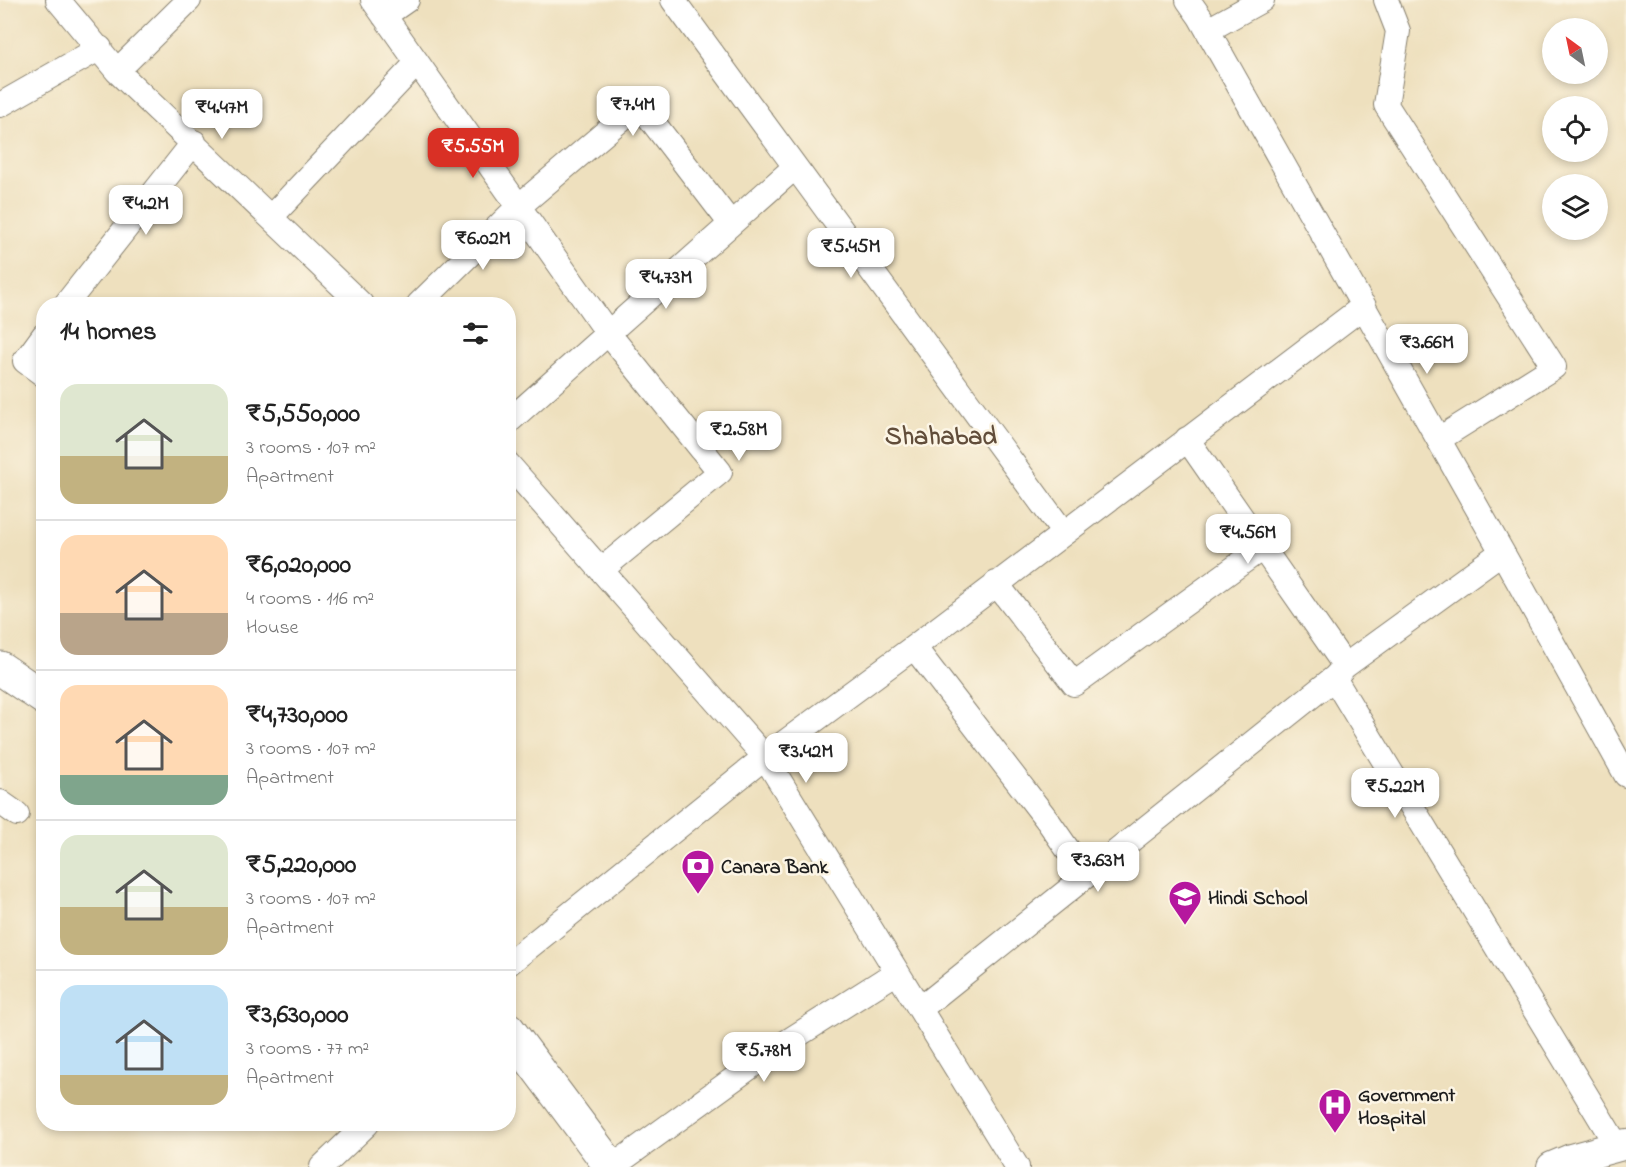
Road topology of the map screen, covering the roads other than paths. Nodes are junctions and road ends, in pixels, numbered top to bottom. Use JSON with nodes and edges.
{"nodes":[{"id":1,"x":58,"y":0,"type":"edge"},
{"id":2,"x":189,"y":0,"type":"edge"},
{"id":3,"x":407,"y":0,"type":"edge"},
{"id":4,"x":673,"y":0,"type":"edge"},
{"id":5,"x":1188,"y":0,"type":"edge"},
{"id":6,"x":1262,"y":0,"type":"edge"},
{"id":7,"x":1386,"y":0,"type":"edge"},
{"id":8,"x":379,"y":8,"type":"edge"},
{"id":9,"x":1208,"y":30,"type":"junction"},
{"id":10,"x":100,"y":48,"type":"junction"},
{"id":11,"x":417,"y":63,"type":"junction"},
{"id":12,"x":117,"y":70,"type":"junction"},
{"id":13,"x":0,"y":105,"type":"edge"},
{"id":14,"x":194,"y":142,"type":"junction"},
{"id":15,"x":795,"y":167,"type":"junction"},
{"id":16,"x":518,"y":207,"type":"junction"},
{"id":17,"x":271,"y":217,"type":"junction"},
{"id":18,"x":731,"y":224,"type":"junction"},
{"id":19,"x":72,"y":297,"type":"edge"},
{"id":20,"x":354,"y":297,"type":"edge"},
{"id":21,"x":426,"y":297,"type":"edge"},
{"id":22,"x":1364,"y":306,"type":"junction"},
{"id":23,"x":608,"y":333,"type":"junction"},
{"id":24,"x":36,"y":347,"type":"edge"},
{"id":25,"x":36,"y":369,"type":"edge"},
{"id":26,"x":516,"y":415,"type":"edge"},
{"id":27,"x":1187,"y":439,"type":"junction"},
{"id":28,"x":1438,"y":439,"type":"junction"},
{"id":29,"x":516,"y":473,"type":"edge"},
{"id":30,"x":1064,"y":532,"type":"junction"},
{"id":31,"x":1262,"y":548,"type":"junction"},
{"id":32,"x":1502,"y":552,"type":"junction"},
{"id":33,"x":601,"y":570,"type":"junction"},
{"id":34,"x":996,"y":583,"type":"junction"},
{"id":35,"x":914,"y":647,"type":"junction"},
{"id":36,"x":0,"y":668,"type":"edge"},
{"id":37,"x":1340,"y":672,"type":"junction"},
{"id":38,"x":36,"y":693,"type":"edge"},
{"id":39,"x":765,"y":757,"type":"junction"},
{"id":40,"x":1626,"y":775,"type":"edge"},
{"id":41,"x":1086,"y":876,"type":"junction"},
{"id":42,"x":516,"y":958,"type":"edge"},
{"id":43,"x":897,"y":972,"type":"junction"},
{"id":44,"x":920,"y":1009,"type":"junction"},
{"id":45,"x":516,"y":1040,"type":"edge"},
{"id":46,"x":360,"y":1131,"type":"edge"},
{"id":47,"x":1622,"y":1145,"type":"edge"},
{"id":48,"x":322,"y":1167,"type":"edge"},
{"id":49,"x":612,"y":1167,"type":"edge"},
{"id":50,"x":1017,"y":1167,"type":"edge"},
{"id":51,"x":1552,"y":1167,"type":"edge"}],
"edges":[{"from":1,"to":10,"type":"street"},
{"from":2,"to":12,"type":"street"},
{"from":3,"to":8,"type":"street"},
{"from":4,"to":15,"type":"street"},
{"from":5,"to":9,"type":"street"},
{"from":6,"to":9,"type":"street"},
{"from":7,"to":28,"type":"street"},
{"from":8,"to":11,"type":"street"},
{"from":9,"to":22,"type":"street"},
{"from":10,"to":12,"type":"street"},
{"from":10,"to":13,"type":"street"},
{"from":11,"to":16,"type":"street"},
{"from":11,"to":17,"type":"street"},
{"from":12,"to":14,"type":"street"},
{"from":14,"to":17,"type":"street"},
{"from":14,"to":19,"type":"street"},
{"from":15,"to":18,"type":"street"},
{"from":15,"to":30,"type":"street"},
{"from":16,"to":18,"type":"street"},
{"from":16,"to":21,"type":"street"},
{"from":16,"to":23,"type":"street"},
{"from":17,"to":20,"type":"street"},
{"from":18,"to":23,"type":"street"},
{"from":22,"to":27,"type":"street"},
{"from":22,"to":28,"type":"street"},
{"from":23,"to":26,"type":"street"},
{"from":23,"to":33,"type":"street"},
{"from":24,"to":25,"type":"street"},
{"from":27,"to":30,"type":"street"},
{"from":27,"to":31,"type":"street"},
{"from":28,"to":32,"type":"street"},
{"from":29,"to":33,"type":"street"},
{"from":30,"to":34,"type":"street"},
{"from":31,"to":34,"type":"street"},
{"from":31,"to":37,"type":"street"},
{"from":32,"to":37,"type":"street"},
{"from":32,"to":40,"type":"street"},
{"from":33,"to":39,"type":"street"},
{"from":34,"to":35,"type":"street"},
{"from":35,"to":39,"type":"street"},
{"from":35,"to":41,"type":"street"},
{"from":36,"to":38,"type":"main road"},
{"from":37,"to":41,"type":"street"},
{"from":37,"to":47,"type":"street"},
{"from":39,"to":42,"type":"street"},
{"from":39,"to":43,"type":"street"},
{"from":41,"to":44,"type":"street"},
{"from":43,"to":44,"type":"street"},
{"from":43,"to":49,"type":"street"},
{"from":44,"to":50,"type":"street"},
{"from":45,"to":49,"type":"main road"},
{"from":46,"to":48,"type":"street"},
{"from":47,"to":51,"type":"street"}]}
